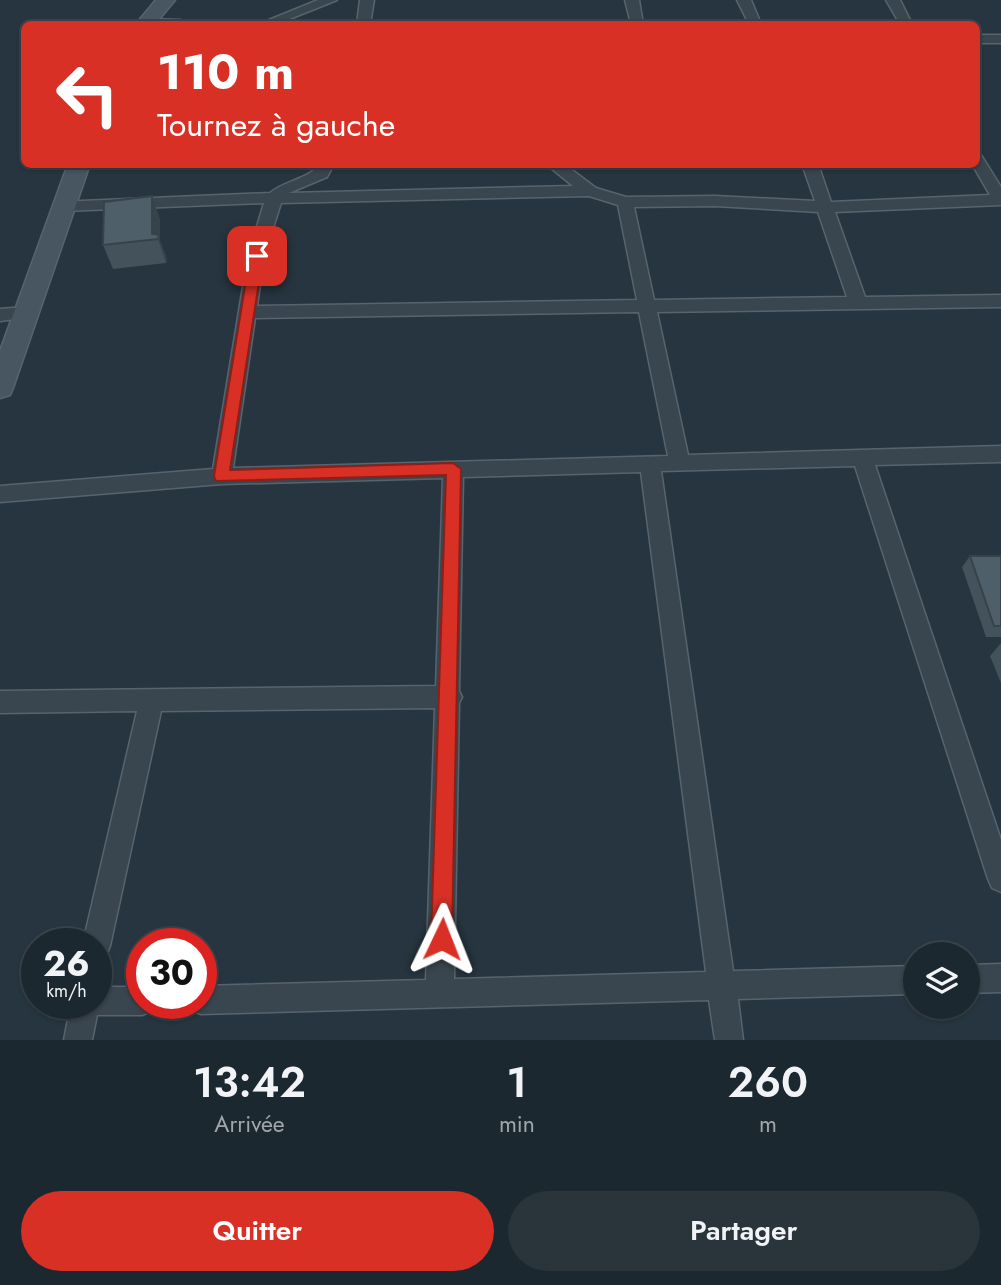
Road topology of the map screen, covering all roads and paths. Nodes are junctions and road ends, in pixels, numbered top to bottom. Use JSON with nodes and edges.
{"nodes":[{"id":1,"x":166,"y":0,"type":"edge"},
{"id":2,"x":330,"y":0,"type":"edge"},
{"id":3,"x":367,"y":0,"type":"edge"},
{"id":4,"x":632,"y":0,"type":"edge"},
{"id":5,"x":744,"y":0,"type":"edge"},
{"id":6,"x":893,"y":0,"type":"edge"},
{"id":7,"x":148,"y":21,"type":"edge"},
{"id":8,"x":274,"y":21,"type":"edge"},
{"id":9,"x":364,"y":21,"type":"edge"},
{"id":10,"x":636,"y":21,"type":"edge"},
{"id":11,"x":754,"y":21,"type":"edge"},
{"id":12,"x":904,"y":21,"type":"edge"},
{"id":13,"x":1001,"y":38,"type":"edge"},
{"id":14,"x":980,"y":39,"type":"edge"},
{"id":15,"x":980,"y":165,"type":"edge"},
{"id":16,"x":78,"y":168,"type":"edge"},
{"id":17,"x":325,"y":168,"type":"edge"},
{"id":18,"x":558,"y":168,"type":"edge"},
{"id":19,"x":811,"y":168,"type":"edge"},
{"id":20,"x":590,"y":191,"type":"junction"},
{"id":21,"x":274,"y":198,"type":"junction"},
{"id":22,"x":1001,"y":200,"type":"edge"},
{"id":23,"x":625,"y":202,"type":"junction"},
{"id":24,"x":64,"y":206,"type":"junction"},
{"id":25,"x":825,"y":207,"type":"junction"},
{"id":26,"x":1001,"y":301,"type":"edge"},
{"id":27,"x":858,"y":303,"type":"junction"},
{"id":28,"x":647,"y":304,"type":"junction"},
{"id":29,"x":248,"y":312,"type":"junction"},
{"id":30,"x":25,"y":313,"type":"junction"},
{"id":31,"x":0,"y":314,"type":"edge"},
{"id":32,"x":0,"y":388,"type":"edge"},
{"id":33,"x":1001,"y":454,"type":"edge"},
{"id":34,"x":863,"y":459,"type":"junction"},
{"id":35,"x":680,"y":463,"type":"junction"},
{"id":36,"x":650,"y":464,"type":"junction"},
{"id":37,"x":453,"y":469,"type":"junction"},
{"id":38,"x":222,"y":476,"type":"junction"},
{"id":39,"x":0,"y":494,"type":"edge"},
{"id":40,"x":450,"y":696,"type":"junction"},
{"id":41,"x":152,"y":700,"type":"junction"},
{"id":42,"x":0,"y":702,"type":"edge"},
{"id":43,"x":1001,"y":879,"type":"edge"},
{"id":44,"x":100,"y":928,"type":"edge"},
{"id":45,"x":1001,"y":978,"type":"edge"},
{"id":46,"x":980,"y":979,"type":"edge"},
{"id":47,"x":903,"y":980,"type":"edge"},
{"id":48,"x":721,"y":984,"type":"junction"},
{"id":49,"x":440,"y":993,"type":"junction"},
{"id":50,"x":217,"y":1000,"type":"edge"},
{"id":51,"x":82,"y":1019,"type":"edge"},
{"id":52,"x":78,"y":1040,"type":"edge"},
{"id":53,"x":729,"y":1040,"type":"edge"}],
"edges":[{"from":1,"to":7,"type":"street"},
{"from":2,"to":8,"type":"street"},
{"from":3,"to":9,"type":"street"},
{"from":4,"to":10,"type":"street"},
{"from":5,"to":11,"type":"street"},
{"from":6,"to":12,"type":"street"},
{"from":13,"to":14,"type":"street"},
{"from":15,"to":22,"type":"street"},
{"from":16,"to":24,"type":"street"},
{"from":17,"to":21,"type":"street"},
{"from":18,"to":20,"type":"street"},
{"from":19,"to":25,"type":"street"},
{"from":20,"to":21,"type":"street"},
{"from":20,"to":23,"type":"street"},
{"from":21,"to":24,"type":"street"},
{"from":21,"to":29,"type":"street"},
{"from":22,"to":25,"type":"street"},
{"from":23,"to":25,"type":"street"},
{"from":23,"to":28,"type":"street"},
{"from":24,"to":30,"type":"street"},
{"from":25,"to":27,"type":"street"},
{"from":26,"to":27,"type":"street"},
{"from":27,"to":28,"type":"street"},
{"from":28,"to":29,"type":"street"},
{"from":28,"to":35,"type":"street"},
{"from":29,"to":38,"type":"street"},
{"from":30,"to":31,"type":"street"},
{"from":30,"to":32,"type":"street"},
{"from":33,"to":34,"type":"street"},
{"from":34,"to":35,"type":"street"},
{"from":34,"to":43,"type":"street"},
{"from":35,"to":36,"type":"street"},
{"from":36,"to":37,"type":"street"},
{"from":36,"to":48,"type":"street"},
{"from":37,"to":38,"type":"street"},
{"from":37,"to":40,"type":"street"},
{"from":38,"to":39,"type":"street"},
{"from":40,"to":41,"type":"street"},
{"from":40,"to":49,"type":"street"},
{"from":41,"to":42,"type":"street"},
{"from":41,"to":44,"type":"street"},
{"from":45,"to":46,"type":"street"},
{"from":47,"to":48,"type":"street"},
{"from":48,"to":49,"type":"street"},
{"from":48,"to":53,"type":"street"},
{"from":49,"to":50,"type":"street"},
{"from":51,"to":52,"type":"street"}]}
